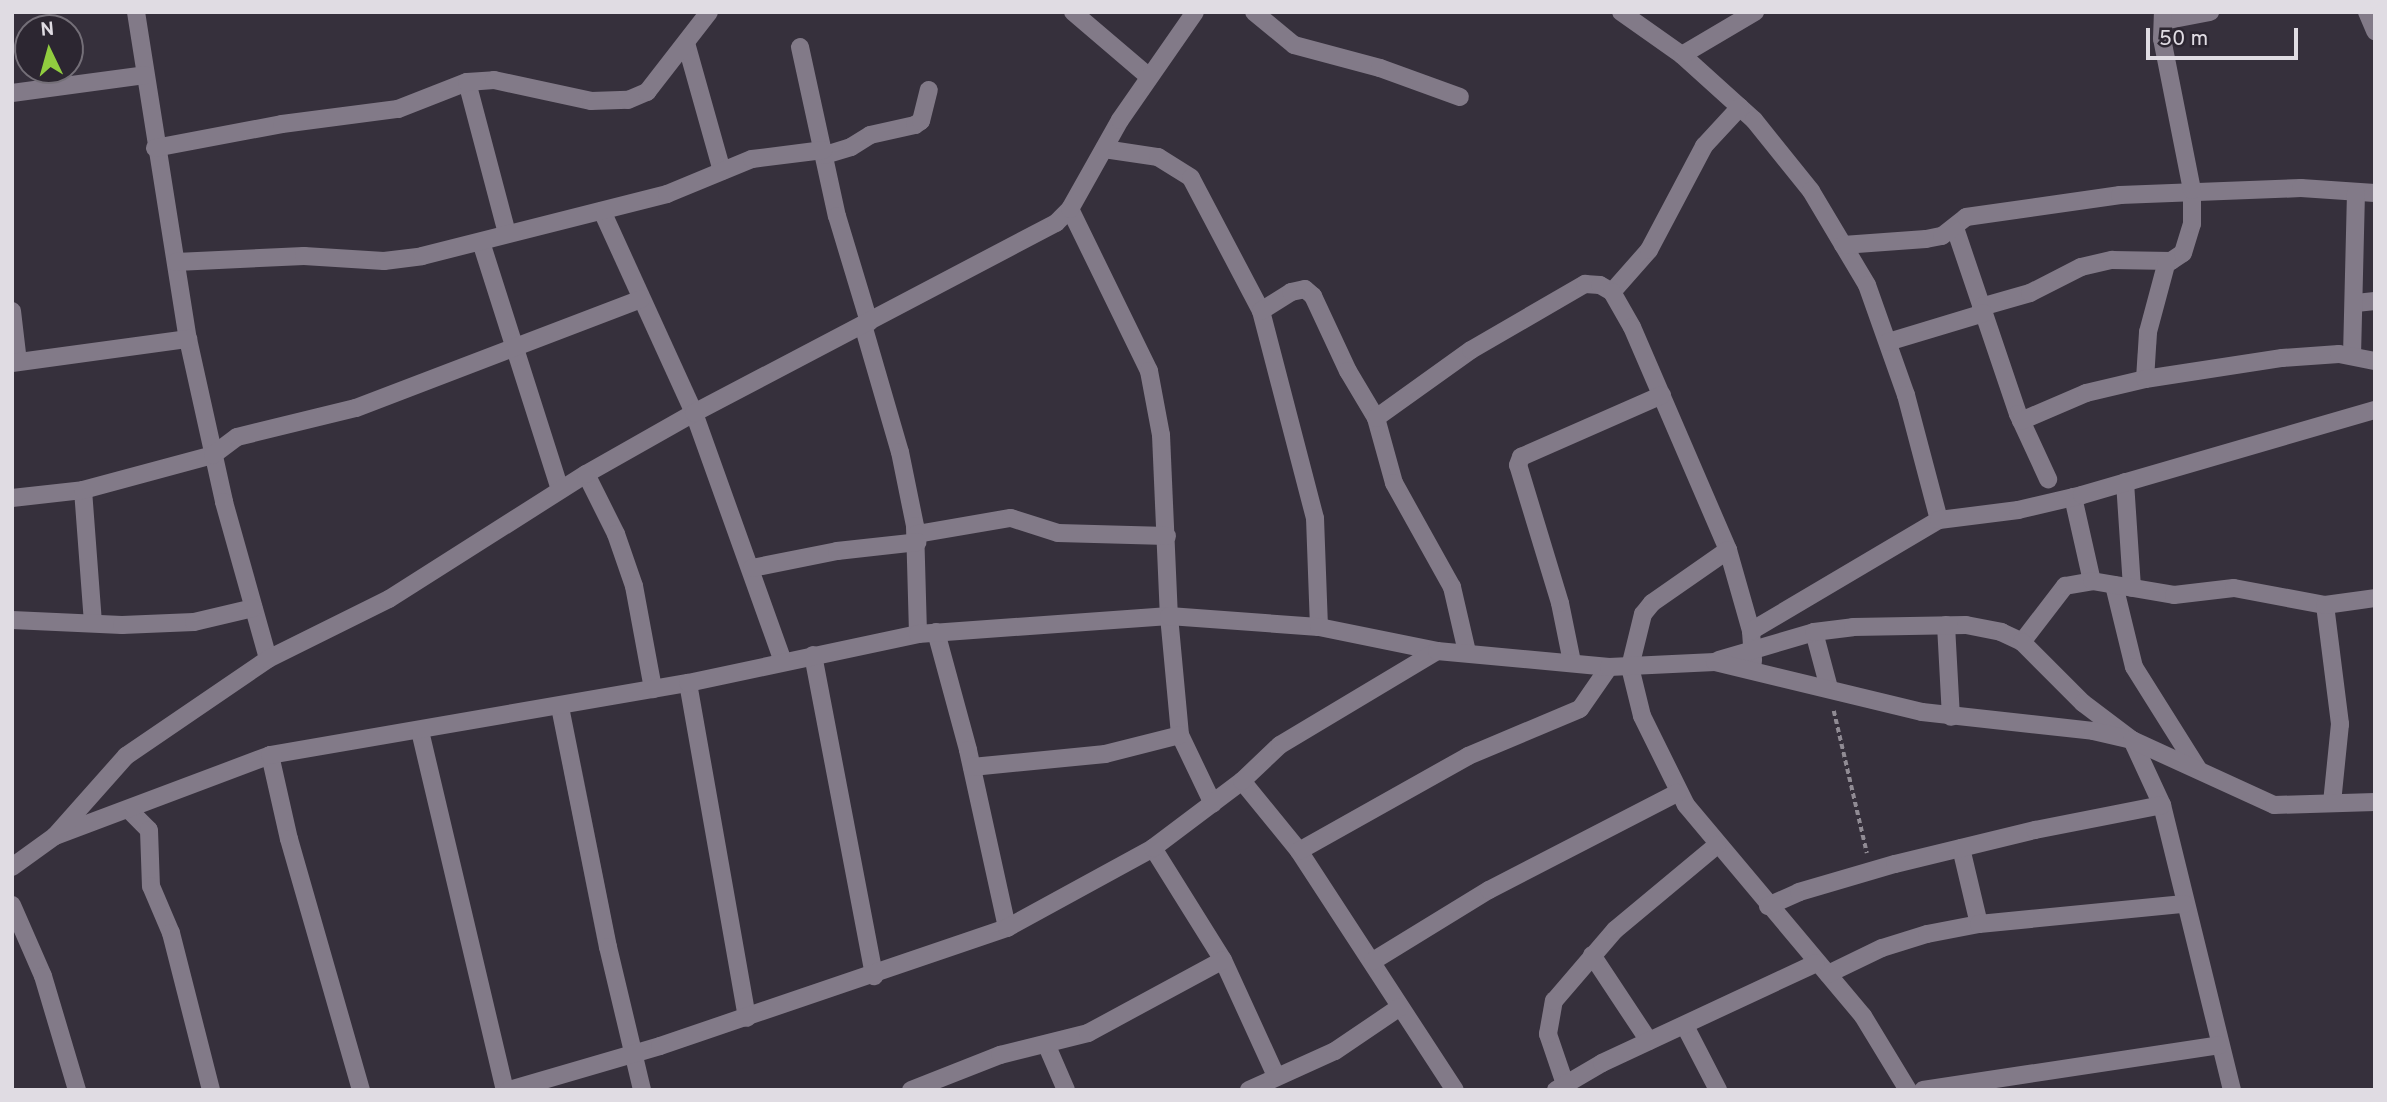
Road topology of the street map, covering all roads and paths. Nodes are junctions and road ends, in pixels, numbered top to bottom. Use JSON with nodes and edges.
{"nodes":[{"id":1,"x":136,"y":12,"type":"edge"},
{"id":2,"x":709,"y":12,"type":"edge"},
{"id":3,"x":1073,"y":12,"type":"edge"},
{"id":4,"x":1195,"y":12,"type":"edge"},
{"id":5,"x":1254,"y":12,"type":"edge"},
{"id":6,"x":1622,"y":12,"type":"edge"},
{"id":7,"x":1755,"y":12,"type":"edge"},
{"id":8,"x":2210,"y":12,"type":"edge"},
{"id":9,"x":2367,"y":12,"type":"edge"},
{"id":10,"x":2163,"y":17,"type":"edge"},
{"id":11,"x":2375,"y":31,"type":"edge"},
{"id":12,"x":686,"y":43,"type":"junction"},
{"id":13,"x":800,"y":47,"type":"dead end"},
{"id":14,"x":1682,"y":55,"type":"junction"},
{"id":15,"x":145,"y":75,"type":"junction"},
{"id":16,"x":1149,"y":77,"type":"junction"},
{"id":17,"x":467,"y":82,"type":"junction"},
{"id":18,"x":929,"y":90,"type":"dead end"},
{"id":19,"x":12,"y":93,"type":"edge"},
{"id":20,"x":1460,"y":97,"type":"dead end"},
{"id":21,"x":1740,"y":107,"type":"junction"},
{"id":22,"x":155,"y":148,"type":"junction"},
{"id":23,"x":1104,"y":149,"type":"junction"},
{"id":24,"x":824,"y":153,"type":"junction"},
{"id":25,"x":722,"y":171,"type":"junction"},
{"id":26,"x":2192,"y":190,"type":"junction"},
{"id":27,"x":2356,"y":192,"type":"junction"},
{"id":28,"x":2375,"y":193,"type":"edge"},
{"id":29,"x":1070,"y":209,"type":"junction"},
{"id":30,"x":602,"y":211,"type":"junction"},
{"id":31,"x":1955,"y":228,"type":"junction"},
{"id":32,"x":507,"y":233,"type":"junction"},
{"id":33,"x":481,"y":242,"type":"junction"},
{"id":34,"x":1843,"y":245,"type":"junction"},
{"id":35,"x":2167,"y":261,"type":"junction"},
{"id":36,"x":176,"y":262,"type":"junction"},
{"id":37,"x":1612,"y":292,"type":"junction"},
{"id":38,"x":641,"y":299,"type":"junction"},
{"id":39,"x":2375,"y":300,"type":"edge"},
{"id":40,"x":2356,"y":303,"type":"junction"},
{"id":41,"x":1982,"y":310,"type":"junction"},
{"id":42,"x":12,"y":311,"type":"edge"},
{"id":43,"x":1261,"y":311,"type":"junction"},
{"id":44,"x":866,"y":323,"type":"junction"},
{"id":45,"x":188,"y":339,"type":"junction"},
{"id":46,"x":1888,"y":342,"type":"junction"},
{"id":47,"x":513,"y":348,"type":"junction"},
{"id":48,"x":2353,"y":356,"type":"junction"},
{"id":49,"x":2375,"y":361,"type":"edge"},
{"id":50,"x":15,"y":363,"type":"edge"},
{"id":51,"x":2145,"y":379,"type":"junction"},
{"id":52,"x":1662,"y":395,"type":"junction"},
{"id":53,"x":2375,"y":410,"type":"edge"},
{"id":54,"x":694,"y":414,"type":"junction"},
{"id":55,"x":1376,"y":418,"type":"junction"},
{"id":56,"x":2021,"y":421,"type":"junction"},
{"id":57,"x":214,"y":455,"type":"junction"},
{"id":58,"x":586,"y":474,"type":"junction"},
{"id":59,"x":2048,"y":479,"type":"dead end"},
{"id":60,"x":2124,"y":482,"type":"junction"},
{"id":61,"x":83,"y":490,"type":"junction"},
{"id":62,"x":560,"y":490,"type":"junction"},
{"id":63,"x":2073,"y":497,"type":"junction"},
{"id":64,"x":12,"y":498,"type":"edge"},
{"id":65,"x":1939,"y":520,"type":"junction"},
{"id":66,"x":1167,"y":536,"type":"junction"},
{"id":67,"x":917,"y":538,"type":"junction"},
{"id":68,"x":1728,"y":550,"type":"junction"},
{"id":69,"x":751,"y":568,"type":"junction"},
{"id":70,"x":2092,"y":581,"type":"junction"},
{"id":71,"x":2123,"y":587,"type":"junction"},
{"id":72,"x":2375,"y":598,"type":"edge"},
{"id":73,"x":2325,"y":604,"type":"junction"},
{"id":74,"x":253,"y":608,"type":"junction"},
{"id":75,"x":1169,"y":616,"type":"junction"},
{"id":76,"x":12,"y":620,"type":"edge"},
{"id":77,"x":93,"y":623,"type":"junction"},
{"id":78,"x":1946,"y":625,"type":"junction"},
{"id":79,"x":1319,"y":627,"type":"junction"},
{"id":80,"x":1751,"y":631,"type":"junction"},
{"id":81,"x":1814,"y":632,"type":"junction"},
{"id":82,"x":927,"y":633,"type":"junction"},
{"id":83,"x":2022,"y":642,"type":"junction"},
{"id":84,"x":1437,"y":651,"type":"junction"},
{"id":85,"x":1753,"y":651,"type":"junction"},
{"id":86,"x":1467,"y":652,"type":"junction"},
{"id":87,"x":813,"y":655,"type":"junction"},
{"id":88,"x":268,"y":659,"type":"junction"},
{"id":89,"x":783,"y":661,"type":"junction"},
{"id":90,"x":1572,"y":662,"type":"junction"},
{"id":91,"x":1715,"y":662,"type":"junction"},
{"id":92,"x":1609,"y":667,"type":"junction"},
{"id":93,"x":1630,"y":667,"type":"junction"},
{"id":94,"x":1753,"y":670,"type":"junction"},
{"id":95,"x":688,"y":684,"type":"junction"},
{"id":96,"x":1829,"y":688,"type":"junction"},
{"id":97,"x":653,"y":689,"type":"junction"},
{"id":98,"x":560,"y":707,"type":"junction"},
{"id":99,"x":1951,"y":717,"type":"junction"},
{"id":100,"x":420,"y":731,"type":"junction"},
{"id":101,"x":1180,"y":736,"type":"junction"},
{"id":102,"x":2132,"y":740,"type":"junction"},
{"id":103,"x":270,"y":755,"type":"junction"},
{"id":104,"x":972,"y":767,"type":"junction"},
{"id":105,"x":2197,"y":769,"type":"junction"},
{"id":106,"x":1242,"y":781,"type":"junction"},
{"id":107,"x":1677,"y":793,"type":"junction"},
{"id":108,"x":2375,"y":802,"type":"edge"},
{"id":109,"x":2332,"y":803,"type":"junction"},
{"id":110,"x":1213,"y":804,"type":"junction"},
{"id":111,"x":2162,"y":806,"type":"junction"},
{"id":112,"x":129,"y":810,"type":"junction"},
{"id":113,"x":55,"y":836,"type":"junction"},
{"id":114,"x":1717,"y":845,"type":"junction"},
{"id":115,"x":1153,"y":848,"type":"junction"},
{"id":116,"x":1961,"y":848,"type":"junction"},
{"id":117,"x":1299,"y":851,"type":"junction"},
{"id":118,"x":12,"y":867,"type":"edge"},
{"id":119,"x":1871,"y":871,"type":"junction"},
{"id":120,"x":2184,"y":904,"type":"junction"},
{"id":121,"x":12,"y":905,"type":"edge"},
{"id":122,"x":1768,"y":906,"type":"junction"},
{"id":123,"x":1979,"y":924,"type":"junction"},
{"id":124,"x":1007,"y":928,"type":"junction"},
{"id":125,"x":1592,"y":955,"type":"junction"},
{"id":126,"x":1223,"y":960,"type":"junction"},
{"id":127,"x":1373,"y":961,"type":"junction"},
{"id":128,"x":1822,"y":969,"type":"junction"},
{"id":129,"x":874,"y":976,"type":"junction"},
{"id":130,"x":1400,"y":1007,"type":"junction"},
{"id":131,"x":747,"y":1018,"type":"junction"},
{"id":132,"x":1685,"y":1026,"type":"junction"},
{"id":133,"x":1649,"y":1041,"type":"junction"},
{"id":134,"x":2220,"y":1045,"type":"junction"},
{"id":135,"x":1047,"y":1046,"type":"junction"},
{"id":136,"x":632,"y":1055,"type":"junction"},
{"id":137,"x":1276,"y":1076,"type":"junction"},
{"id":138,"x":1561,"y":1087,"type":"edge"},
{"id":139,"x":77,"y":1090,"type":"edge"},
{"id":140,"x":211,"y":1090,"type":"edge"},
{"id":141,"x":361,"y":1090,"type":"edge"},
{"id":142,"x":507,"y":1090,"type":"edge"},
{"id":143,"x":642,"y":1090,"type":"edge"},
{"id":144,"x":911,"y":1090,"type":"edge"},
{"id":145,"x":1066,"y":1090,"type":"edge"},
{"id":146,"x":1249,"y":1090,"type":"edge"},
{"id":147,"x":1455,"y":1090,"type":"edge"},
{"id":148,"x":1718,"y":1090,"type":"edge"},
{"id":149,"x":1908,"y":1090,"type":"edge"},
{"id":150,"x":1923,"y":1090,"type":"edge"},
{"id":151,"x":2232,"y":1090,"type":"edge"}],
"edges":[{"from":1,"to":15,"type":"street"},
{"from":2,"to":12,"type":"street"},
{"from":3,"to":16,"type":"street"},
{"from":4,"to":16,"type":"street"},
{"from":5,"to":20,"type":"street"},
{"from":6,"to":14,"type":"street"},
{"from":7,"to":14,"type":"street"},
{"from":8,"to":10,"type":"street"},
{"from":9,"to":11,"type":"street"},
{"from":10,"to":26,"type":"street"},
{"from":12,"to":17,"type":"street"},
{"from":12,"to":25,"type":"street"},
{"from":13,"to":24,"type":"street"},
{"from":14,"to":21,"type":"street"},
{"from":15,"to":19,"type":"street"},
{"from":15,"to":22,"type":"street"},
{"from":16,"to":23,"type":"street"},
{"from":17,"to":22,"type":"street"},
{"from":17,"to":32,"type":"street"},
{"from":18,"to":24,"type":"street"},
{"from":21,"to":34,"type":"street"},
{"from":21,"to":37,"type":"street"},
{"from":22,"to":36,"type":"street"},
{"from":23,"to":29,"type":"street"},
{"from":23,"to":43,"type":"street"},
{"from":24,"to":25,"type":"street"},
{"from":24,"to":44,"type":"street"},
{"from":25,"to":30,"type":"street"},
{"from":26,"to":27,"type":"street"},
{"from":26,"to":31,"type":"street"},
{"from":26,"to":35,"type":"street"},
{"from":27,"to":28,"type":"street"},
{"from":27,"to":40,"type":"street"},
{"from":29,"to":44,"type":"street"},
{"from":29,"to":66,"type":"street"},
{"from":30,"to":32,"type":"street"},
{"from":30,"to":38,"type":"street"},
{"from":31,"to":34,"type":"street"},
{"from":31,"to":41,"type":"street"},
{"from":32,"to":33,"type":"street"},
{"from":33,"to":36,"type":"street"},
{"from":33,"to":47,"type":"street"},
{"from":34,"to":46,"type":"street"},
{"from":35,"to":41,"type":"street"},
{"from":35,"to":51,"type":"street"},
{"from":36,"to":45,"type":"street"},
{"from":37,"to":52,"type":"street"},
{"from":37,"to":55,"type":"street"},
{"from":38,"to":47,"type":"street"},
{"from":38,"to":54,"type":"street"},
{"from":39,"to":40,"type":"street"},
{"from":40,"to":48,"type":"street"},
{"from":41,"to":46,"type":"street"},
{"from":41,"to":56,"type":"street"},
{"from":42,"to":50,"type":"street"},
{"from":43,"to":55,"type":"street"},
{"from":43,"to":79,"type":"street"},
{"from":44,"to":54,"type":"street"},
{"from":44,"to":67,"type":"street"},
{"from":45,"to":50,"type":"street"},
{"from":45,"to":57,"type":"street"},
{"from":46,"to":65,"type":"street"},
{"from":47,"to":57,"type":"street"},
{"from":47,"to":62,"type":"street"},
{"from":48,"to":49,"type":"street"},
{"from":48,"to":51,"type":"street"},
{"from":51,"to":56,"type":"street"},
{"from":52,"to":68,"type":"street"},
{"from":52,"to":90,"type":"street"},
{"from":53,"to":60,"type":"street"},
{"from":54,"to":58,"type":"street"},
{"from":54,"to":69,"type":"street"},
{"from":55,"to":86,"type":"street"},
{"from":56,"to":59,"type":"street"},
{"from":57,"to":61,"type":"street"},
{"from":57,"to":74,"type":"street"},
{"from":58,"to":62,"type":"street"},
{"from":58,"to":97,"type":"street"},
{"from":60,"to":63,"type":"street"},
{"from":60,"to":71,"type":"street"},
{"from":61,"to":64,"type":"street"},
{"from":61,"to":77,"type":"street"},
{"from":62,"to":88,"type":"street"},
{"from":63,"to":65,"type":"street"},
{"from":63,"to":70,"type":"street"},
{"from":65,"to":80,"type":"street"},
{"from":66,"to":67,"type":"street"},
{"from":66,"to":75,"type":"street"},
{"from":67,"to":69,"type":"street"},
{"from":67,"to":82,"type":"street"},
{"from":68,"to":80,"type":"street"},
{"from":68,"to":93,"type":"street"},
{"from":69,"to":89,"type":"street"},
{"from":70,"to":71,"type":"street"},
{"from":70,"to":83,"type":"street"},
{"from":71,"to":73,"type":"street"},
{"from":71,"to":105,"type":"street"},
{"from":72,"to":73,"type":"street"},
{"from":73,"to":109,"type":"street"},
{"from":74,"to":77,"type":"street"},
{"from":74,"to":88,"type":"street"},
{"from":75,"to":79,"type":"street"},
{"from":75,"to":82,"type":"street"},
{"from":75,"to":101,"type":"street"},
{"from":76,"to":77,"type":"street"},
{"from":78,"to":81,"type":"street"},
{"from":78,"to":83,"type":"street"},
{"from":78,"to":99,"type":"street"},
{"from":79,"to":84,"type":"street"},
{"from":80,"to":85,"type":"street"},
{"from":81,"to":85,"type":"street"},
{"from":81,"to":96,"type":"street"},
{"from":82,"to":87,"type":"street"},
{"from":82,"to":104,"type":"street"},
{"from":83,"to":102,"type":"street"},
{"from":84,"to":86,"type":"street"},
{"from":84,"to":106,"type":"street"},
{"from":85,"to":91,"type":"street"},
{"from":85,"to":94,"type":"street"},
{"from":86,"to":90,"type":"street"},
{"from":87,"to":89,"type":"street"},
{"from":87,"to":129,"type":"street"},
{"from":88,"to":113,"type":"street"},
{"from":89,"to":95,"type":"street"},
{"from":90,"to":92,"type":"street"},
{"from":91,"to":93,"type":"street"},
{"from":91,"to":94,"type":"street"},
{"from":92,"to":93,"type":"street"},
{"from":92,"to":117,"type":"street"},
{"from":93,"to":107,"type":"street"},
{"from":94,"to":96,"type":"street"},
{"from":95,"to":97,"type":"street"},
{"from":95,"to":131,"type":"street"},
{"from":96,"to":99,"type":"street"},
{"from":96,"to":119,"type":"path"},
{"from":97,"to":98,"type":"street"},
{"from":98,"to":100,"type":"street"},
{"from":98,"to":136,"type":"street"},
{"from":99,"to":102,"type":"street"},
{"from":100,"to":103,"type":"street"},
{"from":100,"to":142,"type":"street"},
{"from":101,"to":104,"type":"street"},
{"from":101,"to":110,"type":"street"},
{"from":102,"to":105,"type":"street"},
{"from":102,"to":111,"type":"street"},
{"from":103,"to":112,"type":"street"},
{"from":103,"to":141,"type":"street"},
{"from":104,"to":124,"type":"street"},
{"from":105,"to":109,"type":"street"},
{"from":106,"to":110,"type":"street"},
{"from":106,"to":117,"type":"street"},
{"from":107,"to":114,"type":"street"},
{"from":107,"to":127,"type":"street"},
{"from":108,"to":109,"type":"street"},
{"from":110,"to":115,"type":"street"},
{"from":111,"to":116,"type":"street"},
{"from":111,"to":120,"type":"street"},
{"from":112,"to":113,"type":"street"},
{"from":112,"to":140,"type":"street"},
{"from":113,"to":118,"type":"street"},
{"from":114,"to":122,"type":"street"},
{"from":114,"to":125,"type":"street"},
{"from":115,"to":124,"type":"street"},
{"from":115,"to":126,"type":"street"},
{"from":116,"to":119,"type":"street"},
{"from":116,"to":123,"type":"street"},
{"from":117,"to":127,"type":"street"},
{"from":119,"to":122,"type":"street"},
{"from":120,"to":123,"type":"street"},
{"from":120,"to":134,"type":"street"},
{"from":121,"to":139,"type":"street"},
{"from":122,"to":128,"type":"street"},
{"from":123,"to":128,"type":"street"},
{"from":124,"to":129,"type":"street"},
{"from":125,"to":133,"type":"street"},
{"from":125,"to":138,"type":"street"},
{"from":126,"to":135,"type":"street"},
{"from":126,"to":137,"type":"street"},
{"from":127,"to":130,"type":"street"},
{"from":128,"to":132,"type":"street"},
{"from":128,"to":149,"type":"street"},
{"from":129,"to":131,"type":"street"},
{"from":130,"to":137,"type":"street"},
{"from":130,"to":147,"type":"street"},
{"from":131,"to":136,"type":"street"},
{"from":132,"to":133,"type":"street"},
{"from":132,"to":148,"type":"street"},
{"from":133,"to":138,"type":"street"},
{"from":134,"to":150,"type":"street"},
{"from":134,"to":151,"type":"street"},
{"from":135,"to":144,"type":"street"},
{"from":135,"to":145,"type":"street"},
{"from":136,"to":142,"type":"street"},
{"from":136,"to":143,"type":"street"},
{"from":137,"to":146,"type":"street"}]}
